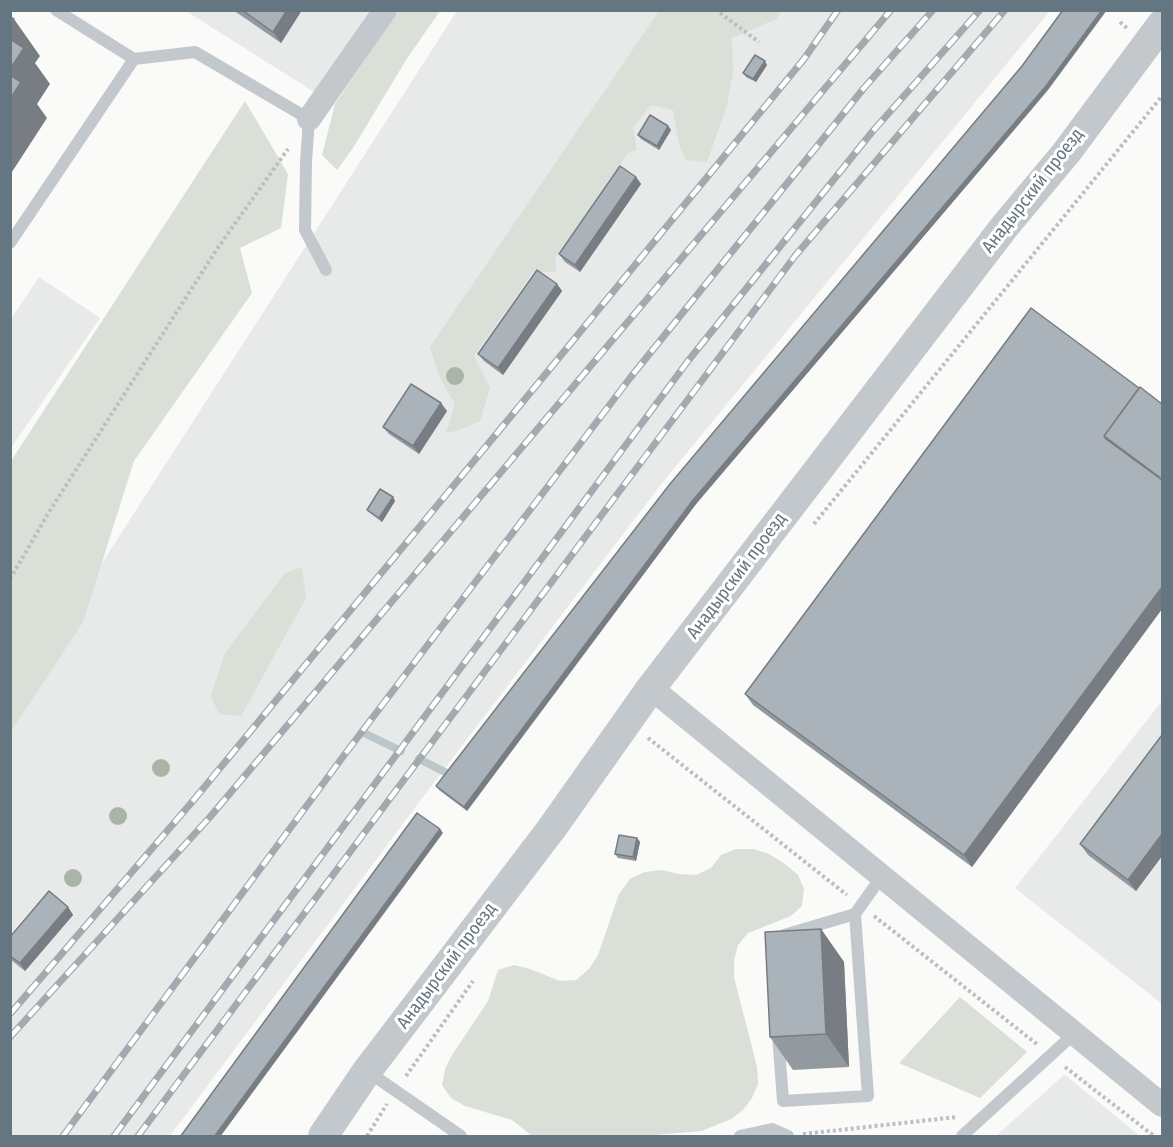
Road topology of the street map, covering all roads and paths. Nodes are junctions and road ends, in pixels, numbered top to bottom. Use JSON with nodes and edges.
{"nodes":[{"id":1,"x":56,"y":10,"type":"edge"},
{"id":2,"x":385,"y":10,"type":"edge"},
{"id":3,"x":720,"y":13,"type":"dead end"},
{"id":4,"x":1162,"y":24,"type":"edge"},
{"id":5,"x":759,"y":42,"type":"dead end"},
{"id":6,"x":134,"y":59,"type":"junction"},
{"id":7,"x":1162,"y":96,"type":"edge"},
{"id":8,"x":309,"y":119,"type":"junction"},
{"id":9,"x":10,"y":243,"type":"edge"},
{"id":10,"x":326,"y":270,"type":"dead end"},
{"id":11,"x":811,"y":528,"type":"dead end"},
{"id":12,"x":10,"y":579,"type":"edge"},
{"id":13,"x":651,"y":688,"type":"junction"},
{"id":14,"x":645,"y":736,"type":"dead end"},
{"id":15,"x":882,"y":876,"type":"junction"},
{"id":16,"x":858,"y":910,"type":"junction"},
{"id":17,"x":771,"y":939,"type":"edge"},
{"id":18,"x":476,"y":976,"type":"dead end"},
{"id":19,"x":777,"y":1020,"type":"edge"},
{"id":20,"x":1075,"y":1033,"type":"junction"},
{"id":21,"x":1051,"y":1055,"type":"junction"},
{"id":22,"x":367,"y":1071,"type":"junction"},
{"id":23,"x":395,"y":1091,"type":"junction"},
{"id":24,"x":1162,"y":1105,"type":"edge"},
{"id":25,"x":987,"y":1113,"type":"junction"},
{"id":26,"x":788,"y":1136,"type":"edge"},
{"id":27,"x":323,"y":1137,"type":"edge"},
{"id":28,"x":367,"y":1137,"type":"edge"},
{"id":29,"x":461,"y":1137,"type":"edge"},
{"id":30,"x":740,"y":1137,"type":"edge"},
{"id":31,"x":962,"y":1137,"type":"edge"},
{"id":32,"x":1154,"y":1137,"type":"edge"}],
"edges":[{"from":1,"to":6,"type":"lane"},
{"from":2,"to":8,"type":"street"},
{"from":3,"to":5,"type":"path"},
{"from":4,"to":13,"type":"street","name":"Анадырский проезд"},
{"from":6,"to":8,"type":"lane"},
{"from":6,"to":9,"type":"lane"},
{"from":7,"to":11,"type":"path"},
{"from":8,"to":10,"type":"lane"},
{"from":8,"to":12,"type":"path"},
{"from":13,"to":15,"type":"street"},
{"from":13,"to":22,"type":"street","name":"Анадырский проезд"},
{"from":14,"to":16,"type":"path"},
{"from":15,"to":16,"type":"lane"},
{"from":15,"to":20,"type":"street"},
{"from":16,"to":17,"type":"lane"},
{"from":16,"to":19,"type":"lane"},
{"from":16,"to":21,"type":"path"},
{"from":18,"to":23,"type":"path"},
{"from":20,"to":21,"type":"lane"},
{"from":20,"to":24,"type":"street"},
{"from":21,"to":25,"type":"lane"},
{"from":21,"to":32,"type":"path"},
{"from":22,"to":23,"type":"lane"},
{"from":22,"to":27,"type":"street","name":"Анадырский проезд"},
{"from":23,"to":28,"type":"path"},
{"from":23,"to":29,"type":"lane"},
{"from":25,"to":26,"type":"path"},
{"from":25,"to":31,"type":"lane"},
{"from":26,"to":30,"type":"lane"}]}
